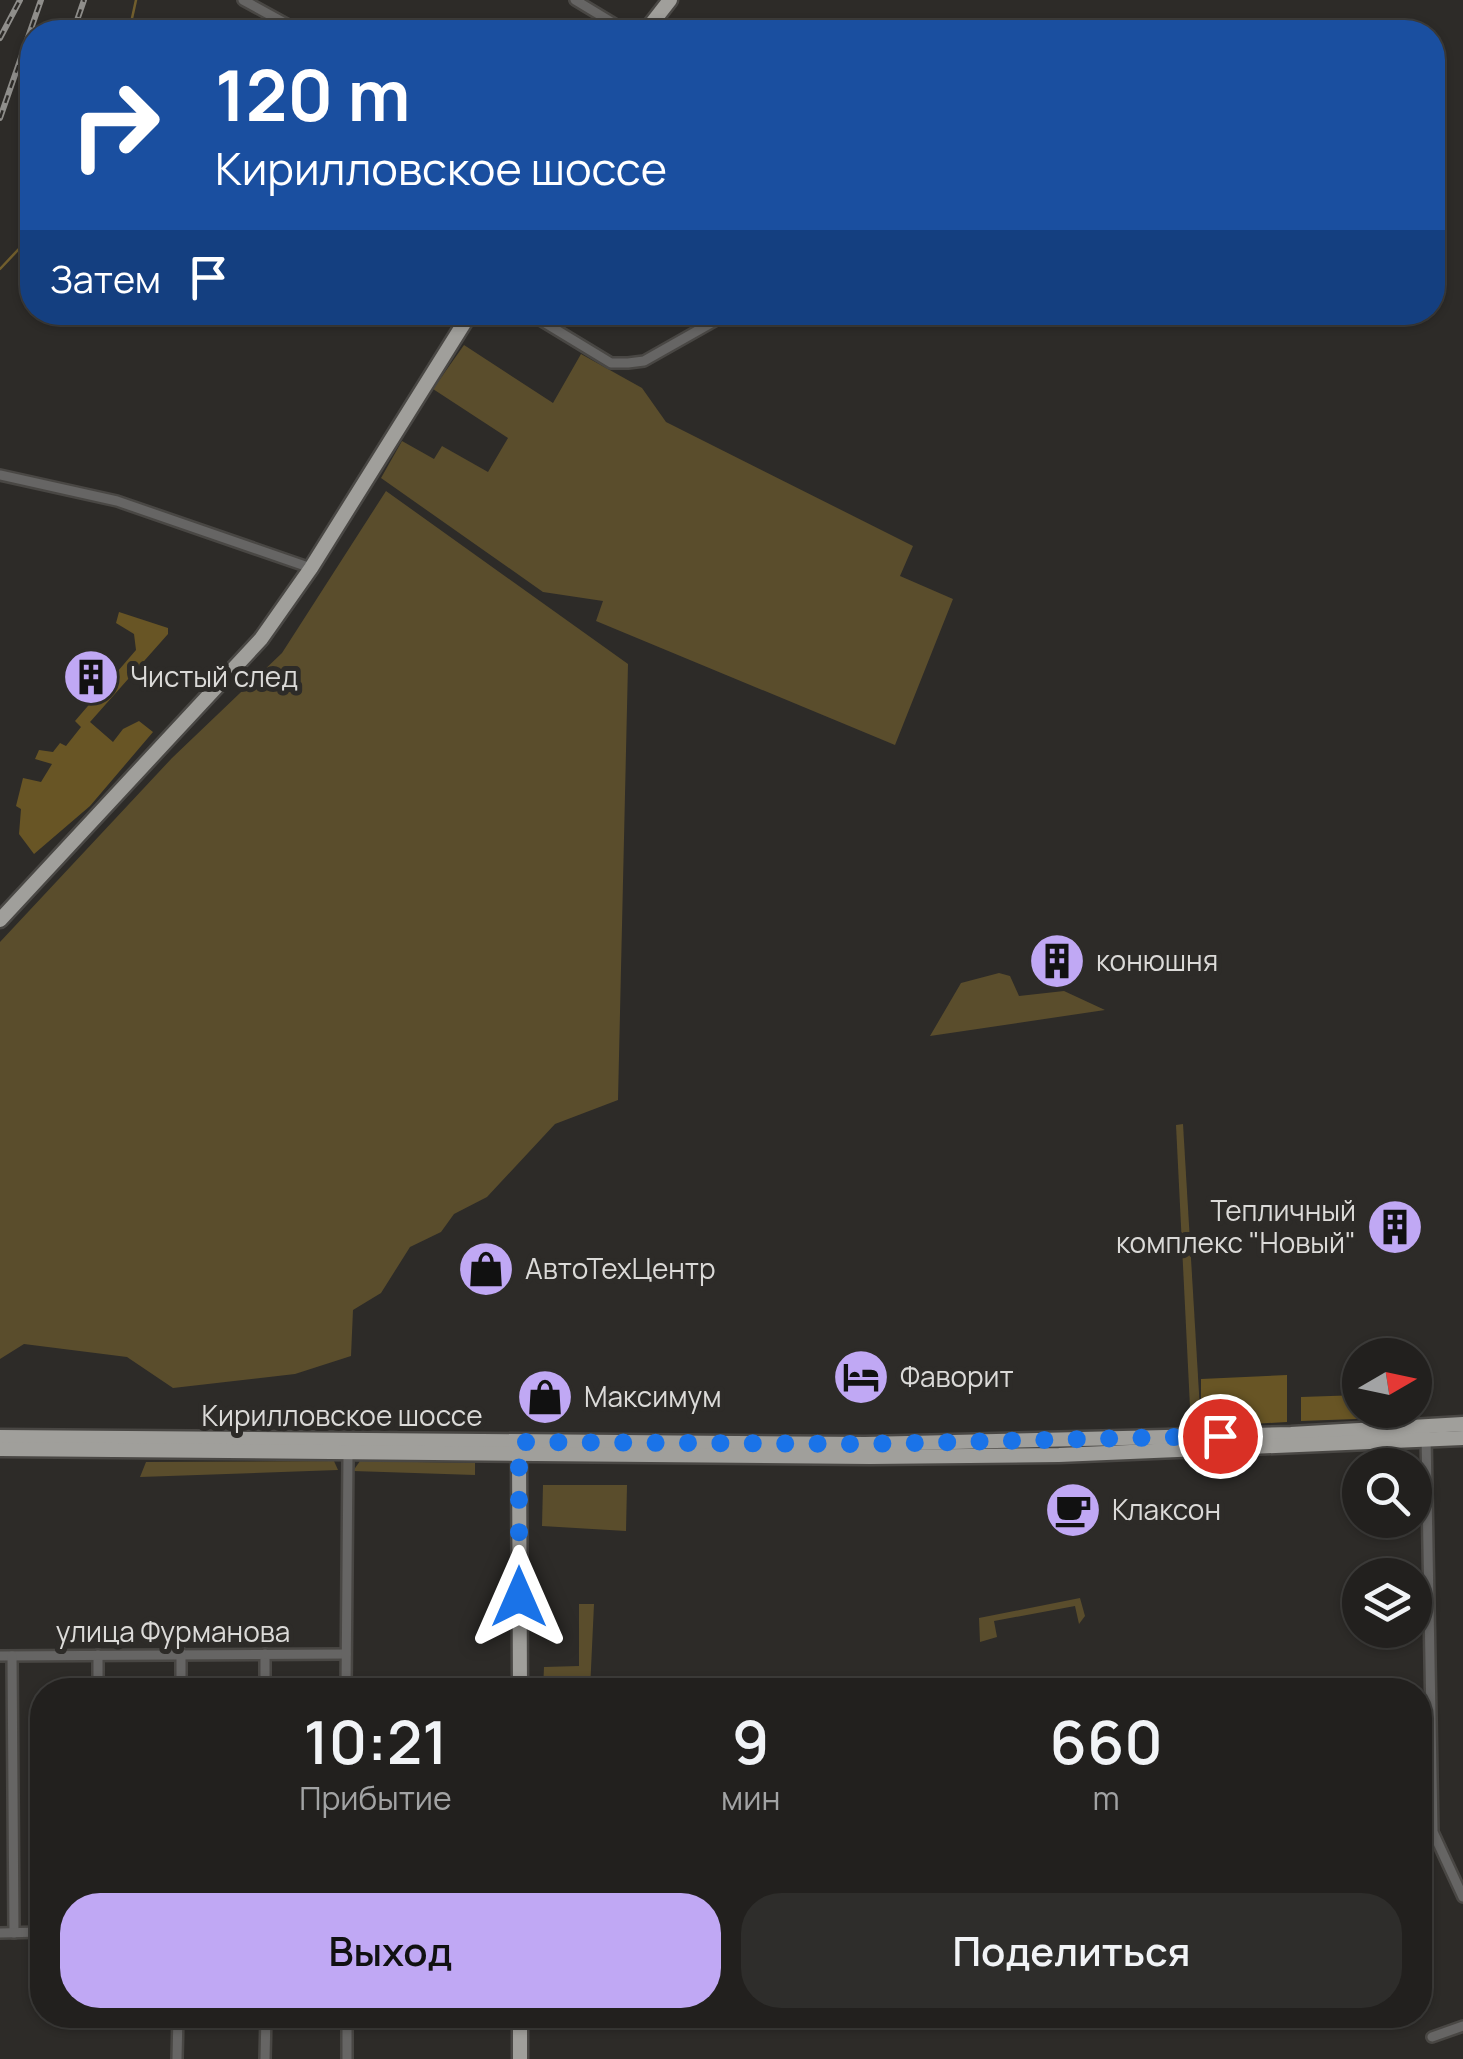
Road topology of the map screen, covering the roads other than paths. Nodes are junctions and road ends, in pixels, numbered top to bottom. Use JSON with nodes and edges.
{"nodes":[{"id":1,"x":242,"y":0,"type":"edge"},
{"id":2,"x":575,"y":0,"type":"edge"},
{"id":3,"x":279,"y":20,"type":"edge"},
{"id":4,"x":608,"y":20,"type":"edge"},
{"id":5,"x":462,"y":325,"type":"edge"},
{"id":6,"x":549,"y":325,"type":"edge"},
{"id":7,"x":708,"y":325,"type":"edge"},
{"id":8,"x":0,"y":476,"type":"edge"},
{"id":9,"x":311,"y":568,"type":"junction"},
{"id":10,"x":0,"y":920,"type":"edge"},
{"id":11,"x":1463,"y":1424,"type":"edge"},
{"id":12,"x":1426,"y":1434,"type":"junction"},
{"id":13,"x":0,"y":1436,"type":"edge"},
{"id":14,"x":1463,"y":1438,"type":"edge"},
{"id":15,"x":519,"y":1449,"type":"junction"},
{"id":16,"x":0,"y":1450,"type":"edge"},
{"id":17,"x":348,"y":1455,"type":"junction"},
{"id":18,"x":181,"y":1653,"type":"junction"},
{"id":19,"x":265,"y":1654,"type":"junction"},
{"id":20,"x":346,"y":1654,"type":"junction"},
{"id":21,"x":98,"y":1655,"type":"junction"},
{"id":22,"x":0,"y":1656,"type":"edge"},
{"id":23,"x":12,"y":1656,"type":"junction"},
{"id":24,"x":98,"y":1678,"type":"edge"},
{"id":25,"x":181,"y":1678,"type":"edge"},
{"id":26,"x":265,"y":1678,"type":"edge"},
{"id":27,"x":346,"y":1678,"type":"edge"},
{"id":28,"x":520,"y":1678,"type":"edge"},
{"id":29,"x":1430,"y":1678,"type":"edge"},
{"id":30,"x":1432,"y":1832,"type":"edge"},
{"id":31,"x":1463,"y":1897,"type":"edge"},
{"id":32,"x":30,"y":1932,"type":"edge"},
{"id":33,"x":0,"y":1933,"type":"edge"},
{"id":34,"x":14,"y":1933,"type":"junction"},
{"id":35,"x":1463,"y":2026,"type":"edge"},
{"id":36,"x":178,"y":2028,"type":"edge"},
{"id":37,"x":266,"y":2028,"type":"edge"},
{"id":38,"x":347,"y":2028,"type":"edge"},
{"id":39,"x":520,"y":2028,"type":"edge"},
{"id":40,"x":1432,"y":2036,"type":"dead end"},
{"id":41,"x":177,"y":2059,"type":"edge"},
{"id":42,"x":266,"y":2059,"type":"edge"},
{"id":43,"x":347,"y":2059,"type":"edge"},
{"id":44,"x":520,"y":2059,"type":"edge"}],
"edges":[{"from":1,"to":3,"type":"street"},
{"from":2,"to":4,"type":"street"},
{"from":5,"to":9,"type":"main road"},
{"from":6,"to":7,"type":"street"},
{"from":8,"to":9,"type":"street"},
{"from":9,"to":10,"type":"main road"},
{"from":11,"to":12,"type":"main road","name":"Кирилловское шоссе"},
{"from":12,"to":14,"type":"main road","name":"Кирилловское шоссе"},
{"from":12,"to":15,"type":"main road","name":"Кирилловское шоссе"},
{"from":12,"to":29,"type":"street"},
{"from":13,"to":15,"type":"main road","name":"Кирилловское шоссе"},
{"from":15,"to":17,"type":"main road","name":"Кирилловское шоссе"},
{"from":15,"to":28,"type":"main road"},
{"from":16,"to":17,"type":"main road","name":"Кирилловское шоссе"},
{"from":17,"to":20,"type":"street"},
{"from":18,"to":19,"type":"street","name":"улица Фурманова"},
{"from":18,"to":21,"type":"street","name":"улица Фурманова"},
{"from":18,"to":25,"type":"street"},
{"from":19,"to":20,"type":"street","name":"улица Фурманова"},
{"from":19,"to":26,"type":"street"},
{"from":20,"to":27,"type":"street"},
{"from":21,"to":23,"type":"street","name":"улица Фурманова"},
{"from":21,"to":24,"type":"street"},
{"from":22,"to":23,"type":"street","name":"улица Фурманова"},
{"from":23,"to":34,"type":"street"},
{"from":30,"to":31,"type":"street"},
{"from":32,"to":34,"type":"street"},
{"from":33,"to":34,"type":"street"},
{"from":35,"to":40,"type":"street"},
{"from":36,"to":41,"type":"street"},
{"from":37,"to":42,"type":"street"},
{"from":38,"to":43,"type":"street"},
{"from":39,"to":44,"type":"main road"}]}
